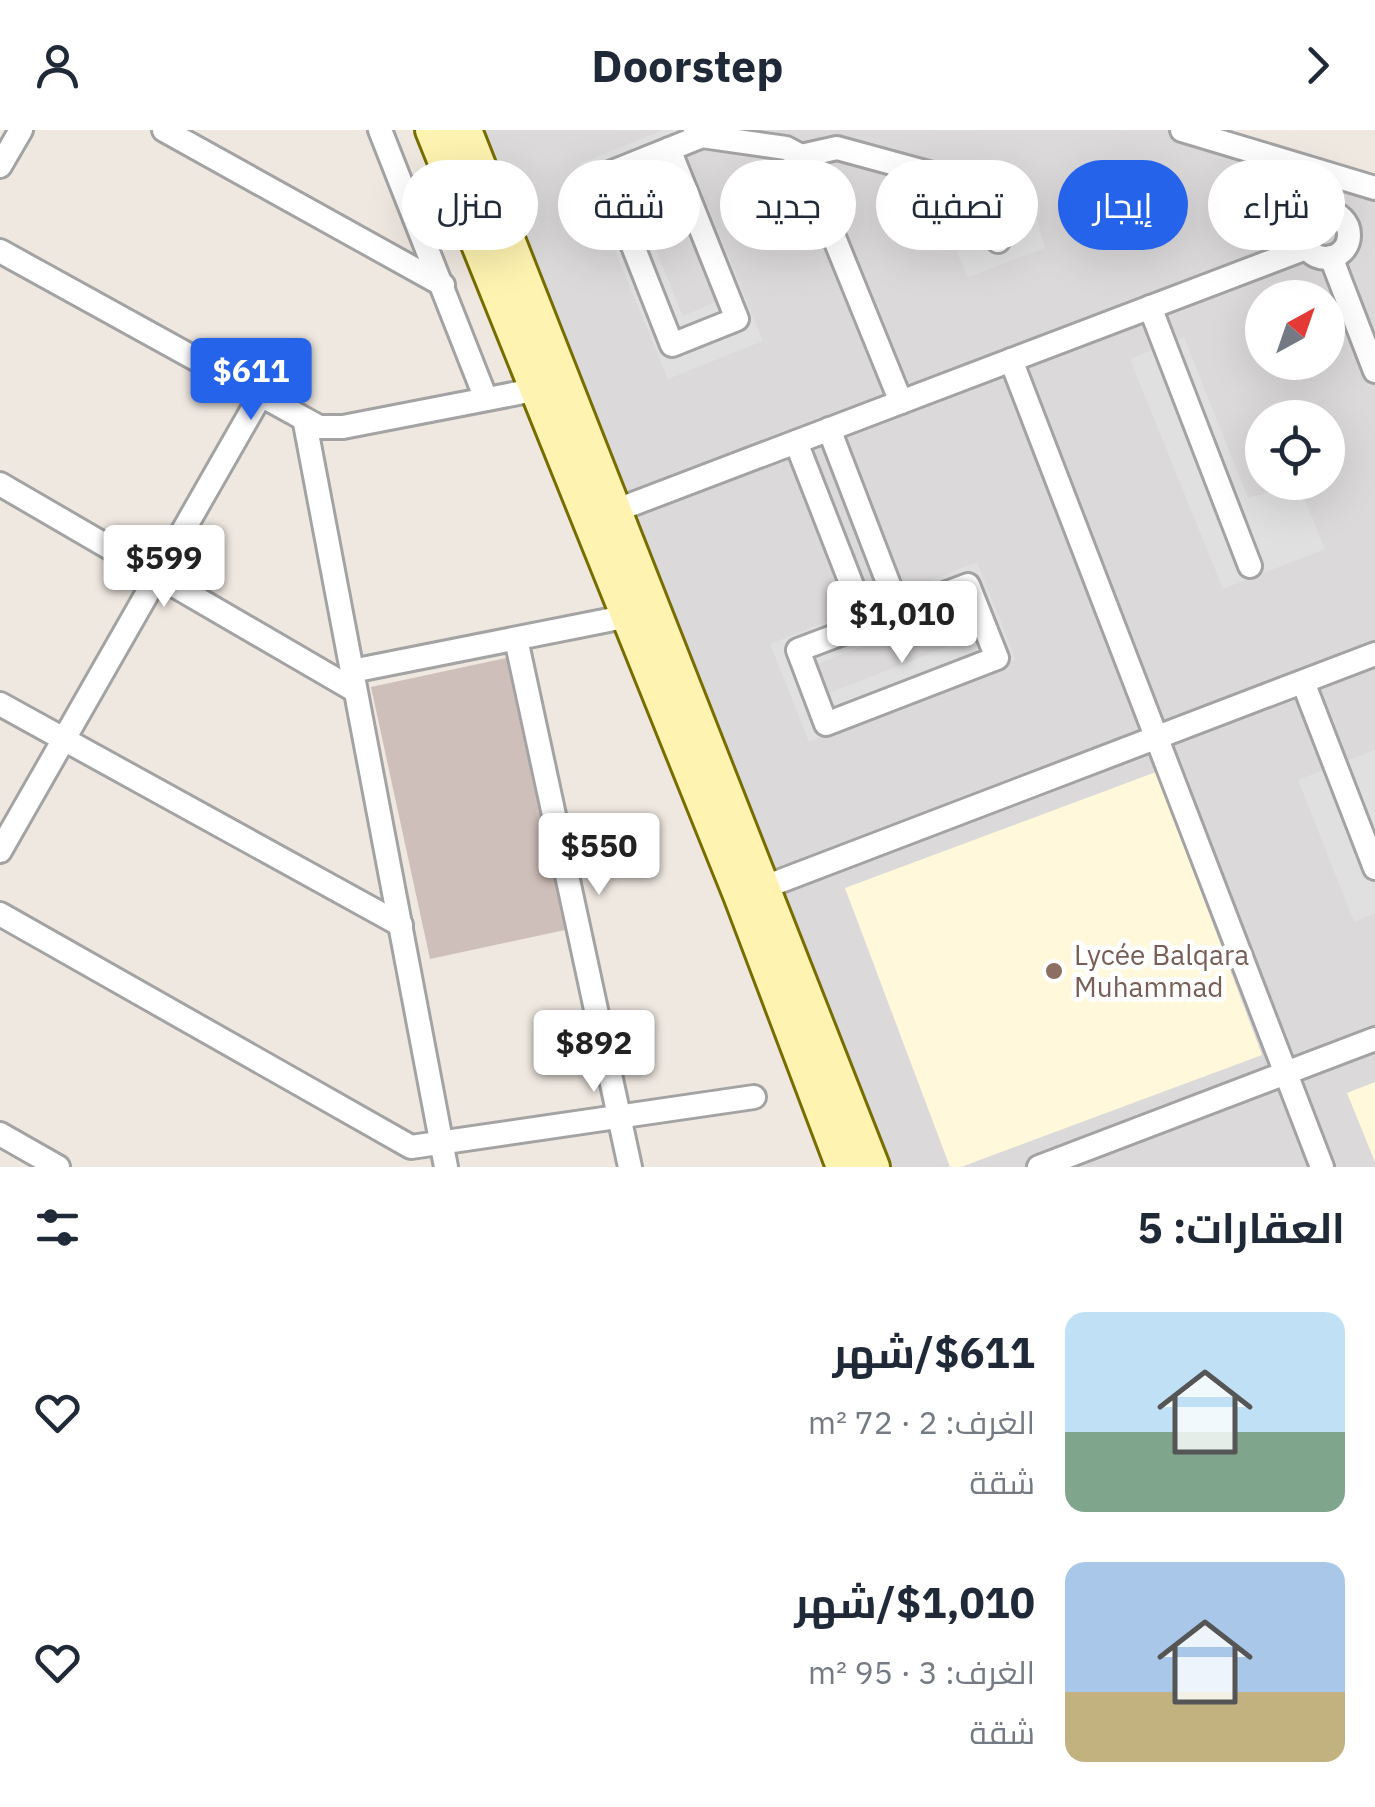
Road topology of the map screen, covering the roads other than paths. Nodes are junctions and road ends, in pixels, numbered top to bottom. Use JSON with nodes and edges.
{"nodes":[{"id":1,"x":21,"y":130,"type":"edge"},
{"id":2,"x":164,"y":130,"type":"edge"},
{"id":3,"x":380,"y":130,"type":"edge"},
{"id":4,"x":432,"y":130,"type":"edge"},
{"id":5,"x":465,"y":130,"type":"edge"},
{"id":6,"x":1182,"y":130,"type":"edge"},
{"id":7,"x":699,"y":133,"type":"edge"},
{"id":8,"x":669,"y":149,"type":"junction"},
{"id":9,"x":802,"y":156,"type":"junction"},
{"id":10,"x":880,"y":160,"type":"edge"},
{"id":11,"x":1283,"y":160,"type":"edge"},
{"id":12,"x":0,"y":166,"type":"edge"},
{"id":13,"x":1345,"y":179,"type":"edge"},
{"id":14,"x":1375,"y":188,"type":"edge"},
{"id":15,"x":1301,"y":250,"type":"edge"},
{"id":16,"x":1309,"y":250,"type":"edge"},
{"id":17,"x":1341,"y":250,"type":"edge"},
{"id":18,"x":0,"y":251,"type":"edge"},
{"id":19,"x":1331,"y":257,"type":"junction"},
{"id":20,"x":443,"y":284,"type":"junction"},
{"id":21,"x":1150,"y":307,"type":"junction"},
{"id":22,"x":1011,"y":360,"type":"junction"},
{"id":23,"x":1375,"y":371,"type":"edge"},
{"id":24,"x":538,"y":388,"type":"junction"},
{"id":25,"x":259,"y":398,"type":"junction"},
{"id":26,"x":486,"y":398,"type":"junction"},
{"id":27,"x":901,"y":402,"type":"junction"},
{"id":28,"x":306,"y":424,"type":"junction"},
{"id":29,"x":829,"y":430,"type":"junction"},
{"id":30,"x":796,"y":442,"type":"junction"},
{"id":31,"x":0,"y":484,"type":"edge"},
{"id":32,"x":616,"y":510,"type":"junction"},
{"id":33,"x":1250,"y":566,"type":"dead end"},
{"id":34,"x":158,"y":576,"type":"junction"},
{"id":35,"x":900,"y":611,"type":"junction"},
{"id":36,"x":629,"y":616,"type":"junction"},
{"id":37,"x":867,"y":624,"type":"junction"},
{"id":38,"x":516,"y":639,"type":"junction"},
{"id":39,"x":1375,"y":654,"type":"edge"},
{"id":40,"x":353,"y":680,"type":"junction"},
{"id":41,"x":1303,"y":682,"type":"junction"},
{"id":42,"x":0,"y":704,"type":"edge"},
{"id":43,"x":1156,"y":738,"type":"junction"},
{"id":44,"x":64,"y":739,"type":"junction"},
{"id":45,"x":0,"y":851,"type":"edge"},
{"id":46,"x":1375,"y":868,"type":"edge"},
{"id":47,"x":765,"y":887,"type":"junction"},
{"id":48,"x":0,"y":914,"type":"edge"},
{"id":49,"x":401,"y":925,"type":"junction"},
{"id":50,"x":1375,"y":1039,"type":"edge"},
{"id":51,"x":1286,"y":1073,"type":"junction"},
{"id":52,"x":754,"y":1097,"type":"dead end"},
{"id":53,"x":620,"y":1117,"type":"junction"},
{"id":54,"x":0,"y":1134,"type":"edge"},
{"id":55,"x":444,"y":1156,"type":"edge"},
{"id":56,"x":58,"y":1167,"type":"edge"},
{"id":57,"x":630,"y":1167,"type":"edge"},
{"id":58,"x":843,"y":1167,"type":"edge"},
{"id":59,"x":874,"y":1167,"type":"edge"},
{"id":60,"x":1039,"y":1167,"type":"edge"},
{"id":61,"x":1322,"y":1167,"type":"edge"}],
"edges":[{"from":1,"to":12,"type":"street"},
{"from":2,"to":20,"type":"street"},
{"from":3,"to":20,"type":"street"},
{"from":4,"to":24,"type":"main road"},
{"from":5,"to":32,"type":"main road"},
{"from":6,"to":11,"type":"street"},
{"from":7,"to":8,"type":"street"},
{"from":7,"to":9,"type":"street"},
{"from":8,"to":8,"type":"street"},
{"from":9,"to":10,"type":"street"},
{"from":9,"to":27,"type":"street"},
{"from":13,"to":14,"type":"street"},
{"from":15,"to":21,"type":"street"},
{"from":16,"to":19,"type":"street"},
{"from":17,"to":19,"type":"street"},
{"from":18,"to":25,"type":"street"},
{"from":19,"to":23,"type":"street"},
{"from":20,"to":26,"type":"street"},
{"from":21,"to":22,"type":"street"},
{"from":21,"to":33,"type":"street"},
{"from":22,"to":27,"type":"street"},
{"from":22,"to":43,"type":"street"},
{"from":24,"to":26,"type":"street"},
{"from":24,"to":36,"type":"main road"},
{"from":25,"to":28,"type":"street"},
{"from":25,"to":34,"type":"street"},
{"from":26,"to":28,"type":"street"},
{"from":27,"to":29,"type":"street"},
{"from":28,"to":40,"type":"street"},
{"from":29,"to":30,"type":"street"},
{"from":29,"to":35,"type":"street"},
{"from":30,"to":32,"type":"street"},
{"from":30,"to":37,"type":"street"},
{"from":31,"to":34,"type":"street"},
{"from":32,"to":47,"type":"main road"},
{"from":34,"to":40,"type":"street"},
{"from":34,"to":44,"type":"street"},
{"from":35,"to":37,"type":"street"},
{"from":35,"to":37,"type":"street"},
{"from":36,"to":38,"type":"street"},
{"from":36,"to":58,"type":"main road"},
{"from":38,"to":40,"type":"street"},
{"from":38,"to":53,"type":"street"},
{"from":39,"to":41,"type":"street"},
{"from":40,"to":49,"type":"street"},
{"from":41,"to":43,"type":"street"},
{"from":41,"to":46,"type":"street"},
{"from":42,"to":44,"type":"street"},
{"from":43,"to":47,"type":"street"},
{"from":43,"to":51,"type":"street"},
{"from":44,"to":45,"type":"street"},
{"from":44,"to":49,"type":"street"},
{"from":47,"to":59,"type":"main road"},
{"from":48,"to":55,"type":"street"},
{"from":49,"to":55,"type":"street"},
{"from":50,"to":51,"type":"street"},
{"from":51,"to":60,"type":"street"},
{"from":51,"to":61,"type":"street"},
{"from":52,"to":53,"type":"street"},
{"from":53,"to":55,"type":"street"},
{"from":53,"to":57,"type":"street"},
{"from":54,"to":56,"type":"street"}]}
